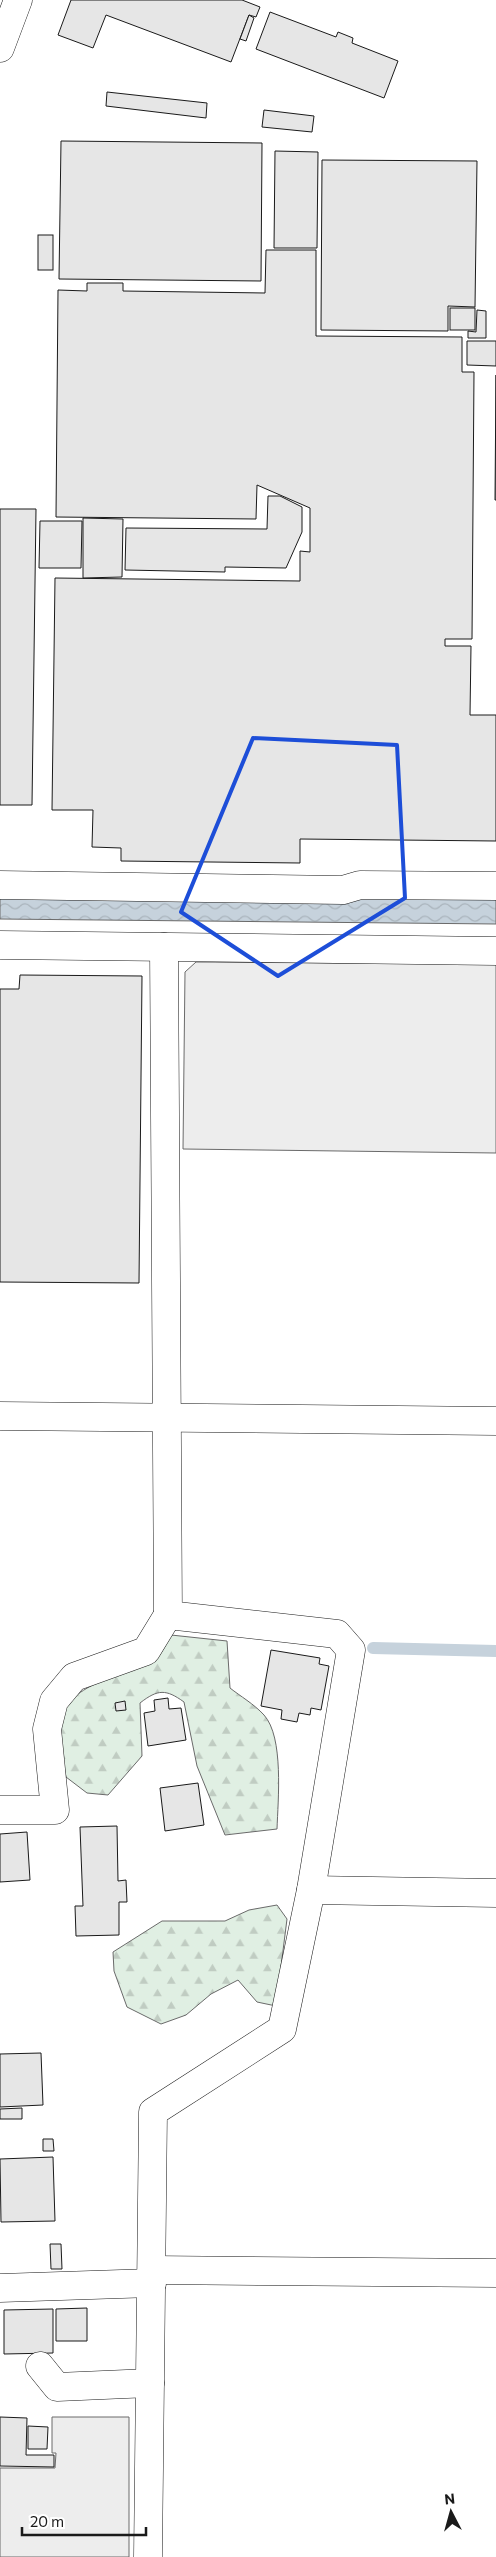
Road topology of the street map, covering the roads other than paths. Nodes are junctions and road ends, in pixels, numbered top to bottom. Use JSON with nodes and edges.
{"nodes":[{"id":1,"x":18,"y":0,"type":"edge"},
{"id":2,"x":0,"y":48,"type":"edge"},
{"id":3,"x":0,"y":885,"type":"edge"},
{"id":4,"x":496,"y":886,"type":"edge"},
{"id":5,"x":0,"y":946,"type":"edge"},
{"id":6,"x":164,"y":947,"type":"junction"},
{"id":7,"x":496,"y":951,"type":"edge"},
{"id":8,"x":0,"y":1416,"type":"edge"},
{"id":9,"x":166,"y":1417,"type":"junction"},
{"id":10,"x":496,"y":1421,"type":"edge"},
{"id":11,"x":168,"y":1615,"type":"junction"},
{"id":12,"x":0,"y":1810,"type":"edge"},
{"id":13,"x":311,"y":1890,"type":"junction"},
{"id":14,"x":496,"y":1893,"type":"edge"},
{"id":15,"x":496,"y":2273,"type":"edge"},
{"id":16,"x":152,"y":2277,"type":"junction"},
{"id":17,"x":0,"y":2288,"type":"edge"},
{"id":18,"x":40,"y":2366,"type":"dead end"},
{"id":19,"x":150,"y":2383,"type":"junction"},
{"id":20,"x":148,"y":2557,"type":"edge"}],
"edges":[{"from":1,"to":2,"type":"street"},
{"from":3,"to":4,"type":"street"},
{"from":5,"to":6,"type":"street"},
{"from":6,"to":7,"type":"street"},
{"from":6,"to":9,"type":"street"},
{"from":8,"to":9,"type":"street"},
{"from":9,"to":10,"type":"street"},
{"from":9,"to":11,"type":"street"},
{"from":11,"to":12,"type":"street"},
{"from":11,"to":13,"type":"street"},
{"from":13,"to":14,"type":"street"},
{"from":13,"to":16,"type":"street"},
{"from":15,"to":16,"type":"street"},
{"from":16,"to":17,"type":"street"},
{"from":16,"to":19,"type":"street"},
{"from":18,"to":19,"type":"street"},
{"from":19,"to":20,"type":"street"}]}
